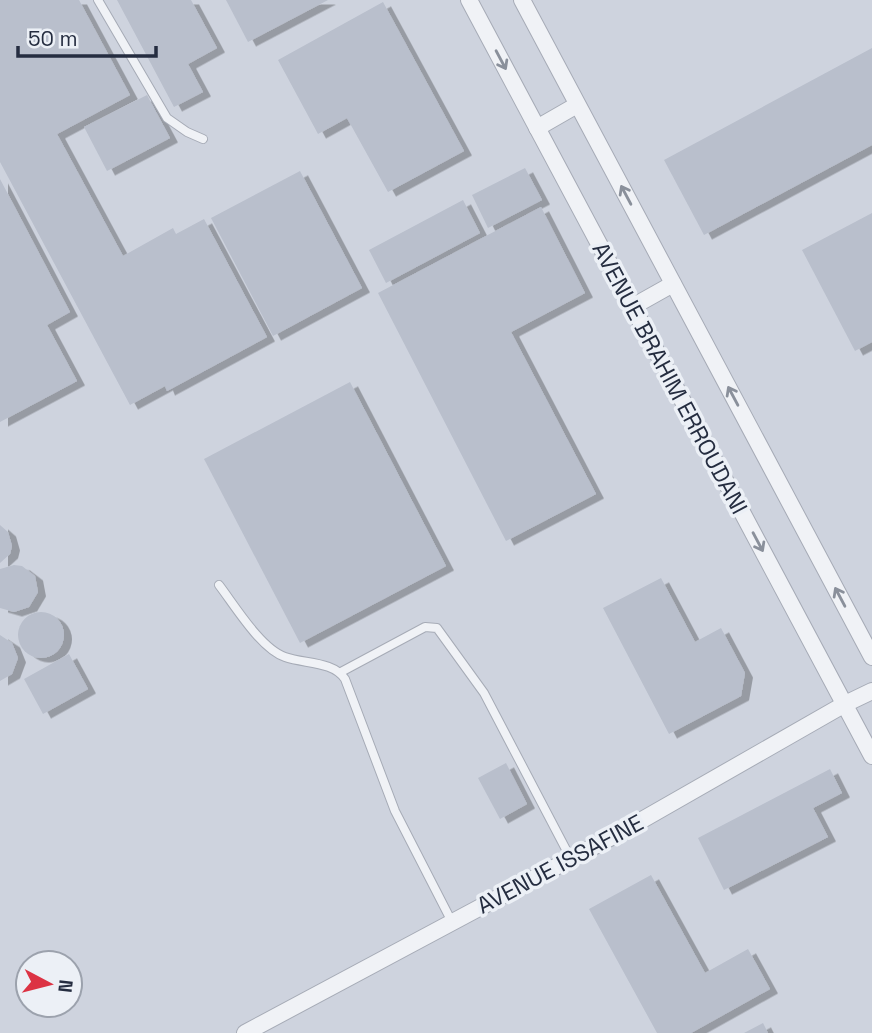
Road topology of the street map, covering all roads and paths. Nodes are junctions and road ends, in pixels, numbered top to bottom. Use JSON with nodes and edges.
{"nodes":[{"id":1,"x":98,"y":0,"type":"edge"},
{"id":2,"x":469,"y":0,"type":"edge"},
{"id":3,"x":522,"y":0,"type":"edge"},
{"id":4,"x":577,"y":105,"type":"junction"},
{"id":5,"x":537,"y":128,"type":"junction"},
{"id":6,"x":203,"y":139,"type":"dead end"},
{"id":7,"x":673,"y":284,"type":"junction"},
{"id":8,"x":632,"y":307,"type":"junction"},
{"id":9,"x":219,"y":585,"type":"dead end"},
{"id":10,"x":872,"y":657,"type":"edge"},
{"id":11,"x":341,"y":672,"type":"junction"},
{"id":12,"x":872,"y":691,"type":"edge"},
{"id":13,"x":845,"y":705,"type":"junction"},
{"id":14,"x":872,"y":756,"type":"edge"},
{"id":15,"x":571,"y":859,"type":"junction"},
{"id":16,"x":452,"y":922,"type":"junction"},
{"id":17,"x":244,"y":1033,"type":"edge"}],
"edges":[{"from":1,"to":6,"type":"lane"},
{"from":2,"to":5,"type":"street","name":"AVENUE BRAHIM ERROUDANI","one_way":true},
{"from":3,"to":4,"type":"street","name":"AVENUE BRAHIM ERROUDANI"},
{"from":4,"to":5,"type":"street"},
{"from":7,"to":4,"type":"street","name":"AVENUE BRAHIM ERROUDANI","one_way":true},
{"from":5,"to":8,"type":"street","name":"AVENUE BRAHIM ERROUDANI"},
{"from":7,"to":8,"type":"street"},
{"from":10,"to":7,"type":"street","name":"AVENUE BRAHIM ERROUDANI","one_way":true},
{"from":8,"to":13,"type":"street","name":"AVENUE BRAHIM ERROUDANI","one_way":true},
{"from":9,"to":11,"type":"lane"},
{"from":11,"to":15,"type":"lane"},
{"from":11,"to":16,"type":"lane"},
{"from":12,"to":13,"type":"street","name":"AVENUE ISSAFINE"},
{"from":13,"to":14,"type":"street","name":"AVENUE BRAHIM ERROUDANI"},
{"from":13,"to":15,"type":"street","name":"AVENUE ISSAFINE"},
{"from":15,"to":16,"type":"street","name":"AVENUE ISSAFINE"},
{"from":16,"to":17,"type":"street","name":"AVENUE ISSAFINE"}]}
